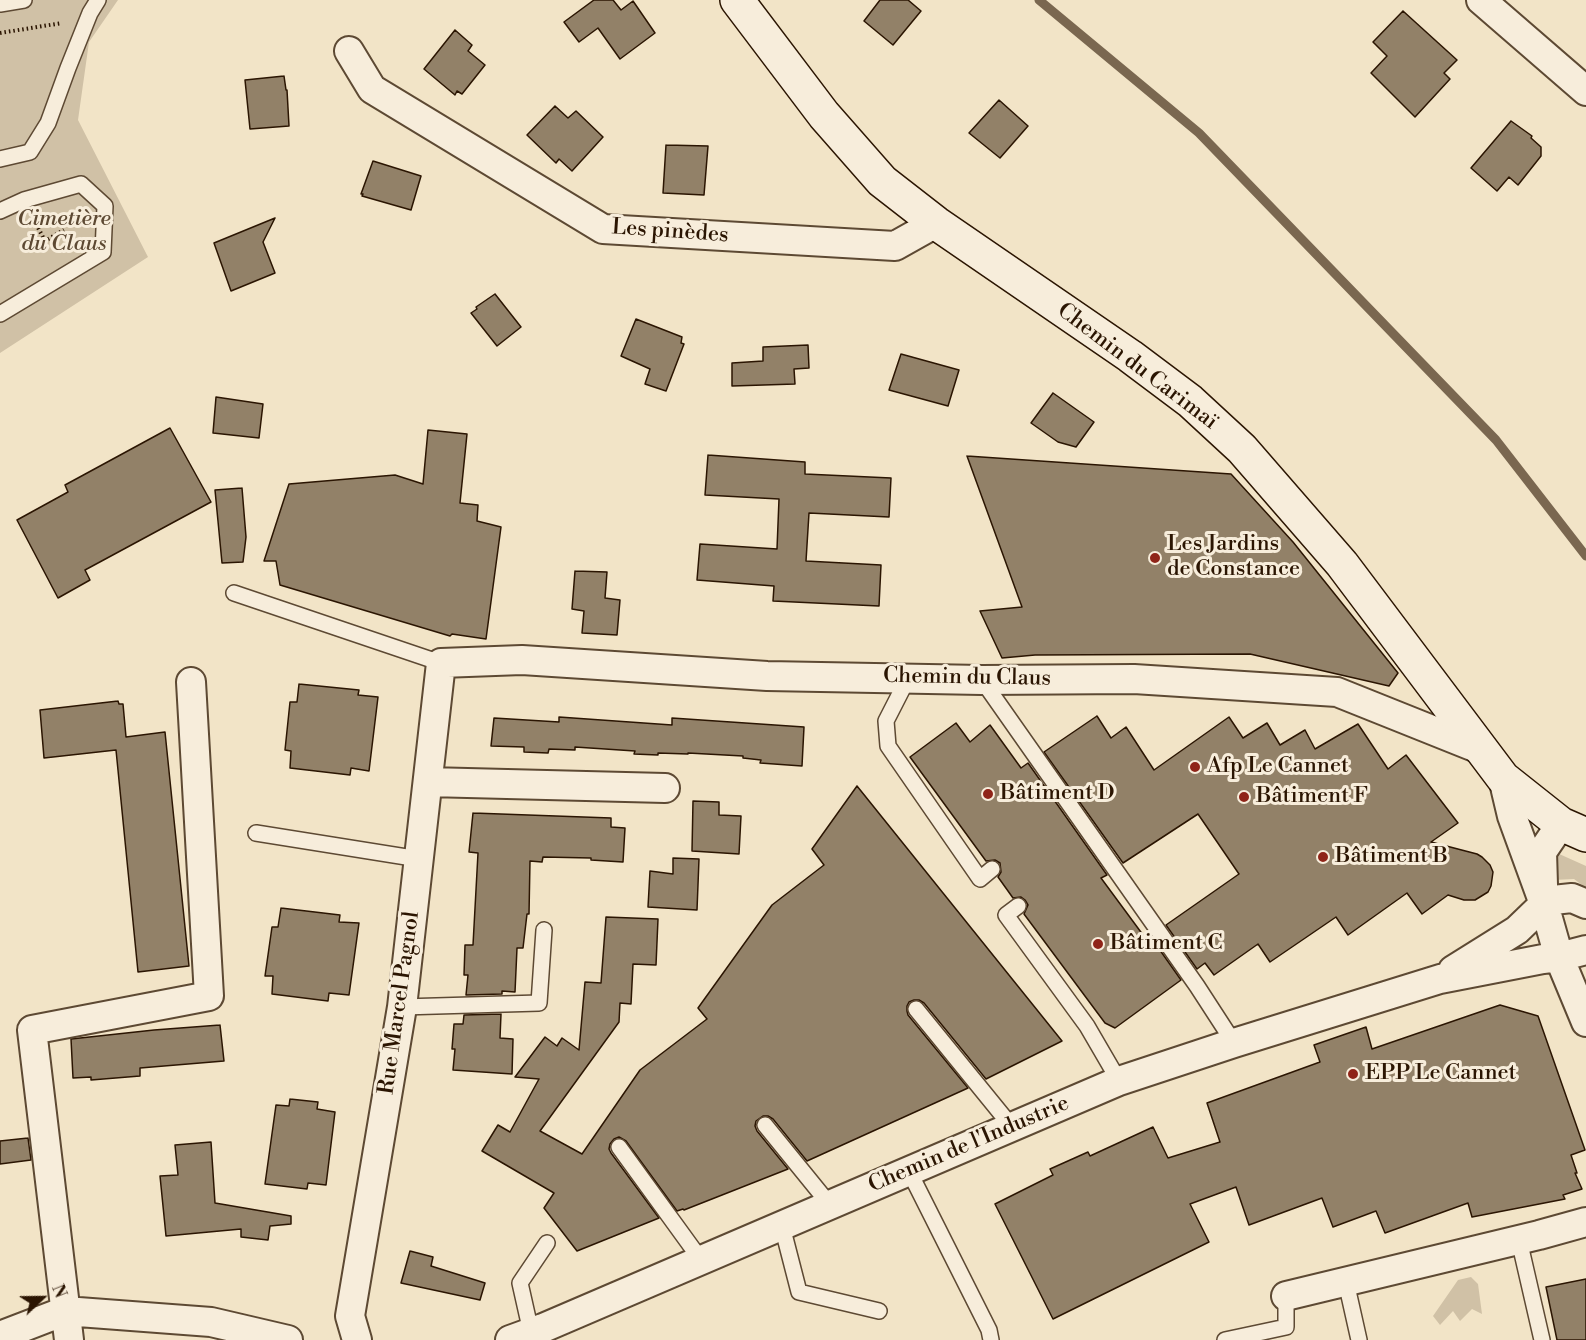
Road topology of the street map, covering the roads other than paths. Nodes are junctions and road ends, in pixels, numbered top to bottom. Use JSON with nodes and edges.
{"nodes":[{"id":1,"x":24,"y":0,"type":"edge"},
{"id":2,"x":98,"y":0,"type":"edge"},
{"id":3,"x":737,"y":0,"type":"edge"},
{"id":4,"x":1481,"y":0,"type":"edge"},
{"id":5,"x":0,"y":4,"type":"edge"},
{"id":6,"x":349,"y":51,"type":"dead end"},
{"id":7,"x":1586,"y":91,"type":"edge"},
{"id":8,"x":0,"y":159,"type":"edge"},
{"id":9,"x":0,"y":211,"type":"edge"},
{"id":10,"x":936,"y":223,"type":"junction"},
{"id":11,"x":0,"y":314,"type":"edge"},
{"id":12,"x":234,"y":592,"type":"dead end"},
{"id":13,"x":441,"y":663,"type":"junction"},
{"id":14,"x":908,"y":678,"type":"junction"},
{"id":15,"x":982,"y":680,"type":"junction"},
{"id":16,"x":191,"y":682,"type":"dead end"},
{"id":17,"x":1482,"y":750,"type":"junction"},
{"id":18,"x":1503,"y":778,"type":"junction"},
{"id":19,"x":428,"y":782,"type":"junction"},
{"id":20,"x":664,"y":788,"type":"dead end"},
{"id":21,"x":1573,"y":829,"type":"edge"},
{"id":22,"x":256,"y":833,"type":"dead end"},
{"id":23,"x":419,"y":859,"type":"junction"},
{"id":24,"x":992,"y":869,"type":"dead end"},
{"id":25,"x":1544,"y":904,"type":"junction"},
{"id":26,"x":1586,"y":904,"type":"edge"},
{"id":27,"x":1018,"y":906,"type":"dead end"},
{"id":28,"x":544,"y":930,"type":"dead end"},
{"id":29,"x":1586,"y":950,"type":"edge"},
{"id":30,"x":1559,"y":957,"type":"junction"},
{"id":31,"x":1440,"y":979,"type":"junction"},
{"id":32,"x":402,"y":1007,"type":"junction"},
{"id":33,"x":916,"y":1009,"type":"dead end"},
{"id":34,"x":1586,"y":1022,"type":"edge"},
{"id":35,"x":1233,"y":1043,"type":"junction"},
{"id":36,"x":1119,"y":1082,"type":"junction"},
{"id":37,"x":765,"y":1125,"type":"dead end"},
{"id":38,"x":1012,"y":1127,"type":"junction"},
{"id":39,"x":619,"y":1147,"type":"dead end"},
{"id":40,"x":909,"y":1171,"type":"junction"},
{"id":41,"x":830,"y":1204,"type":"junction"},
{"id":42,"x":1586,"y":1222,"type":"edge"},
{"id":43,"x":782,"y":1226,"type":"junction"},
{"id":44,"x":1519,"y":1240,"type":"junction"},
{"id":45,"x":547,"y":1243,"type":"dead end"},
{"id":46,"x":701,"y":1260,"type":"junction"},
{"id":47,"x":1346,"y":1282,"type":"junction"},
{"id":48,"x":1286,"y":1296,"type":"joint"},
{"id":49,"x":879,"y":1311,"type":"dead end"},
{"id":50,"x":70,"y":1332,"type":"edge"},
{"id":51,"x":0,"y":1336,"type":"edge"},
{"id":52,"x":520,"y":1336,"type":"edge"},
{"id":53,"x":288,"y":1340,"type":"edge"},
{"id":54,"x":357,"y":1340,"type":"edge"},
{"id":55,"x":991,"y":1340,"type":"edge"},
{"id":56,"x":1225,"y":1340,"type":"edge"},
{"id":57,"x":1359,"y":1340,"type":"edge"},
{"id":58,"x":1542,"y":1340,"type":"edge"}],
"edges":[{"from":1,"to":5,"type":"lane"},
{"from":2,"to":8,"type":"lane"},
{"from":3,"to":10,"type":"main road","name":"Chemin du Carimaï"},
{"from":4,"to":7,"type":"street"},
{"from":6,"to":10,"type":"street","name":"Les pinèdes"},
{"from":9,"to":11,"type":"lane"},
{"from":10,"to":17,"type":"main road","name":"Chemin du Carimaï"},
{"from":12,"to":13,"type":"lane"},
{"from":13,"to":14,"type":"street","name":"Chemin du Claus"},
{"from":13,"to":19,"type":"street","name":"Rue Marcel Pagnol"},
{"from":14,"to":15,"type":"street","name":"Chemin du Claus"},
{"from":14,"to":24,"type":"lane"},
{"from":15,"to":17,"type":"street","name":"Chemin du Claus"},
{"from":15,"to":35,"type":"lane"},
{"from":16,"to":50,"type":"street"},
{"from":17,"to":18,"type":"main road","name":"Chemin du Carimaï"},
{"from":18,"to":21,"type":"main road","name":"Chemin du Carimaï"},
{"from":18,"to":25,"type":"street"},
{"from":19,"to":20,"type":"street"},
{"from":19,"to":23,"type":"street","name":"Rue Marcel Pagnol"},
{"from":21,"to":25,"type":"street"},
{"from":22,"to":23,"type":"lane"},
{"from":23,"to":32,"type":"street","name":"Rue Marcel Pagnol"},
{"from":25,"to":26,"type":"street"},
{"from":25,"to":30,"type":"street"},
{"from":25,"to":31,"type":"street"},
{"from":27,"to":36,"type":"lane"},
{"from":28,"to":32,"type":"lane"},
{"from":29,"to":30,"type":"street"},
{"from":30,"to":31,"type":"street"},
{"from":30,"to":34,"type":"street"},
{"from":31,"to":35,"type":"street","name":"Chemin de l'Industrie"},
{"from":32,"to":54,"type":"street","name":"Rue Marcel Pagnol"},
{"from":33,"to":38,"type":"lane"},
{"from":35,"to":36,"type":"street","name":"Chemin de l'Industrie"},
{"from":36,"to":38,"type":"street","name":"Chemin de l'Industrie"},
{"from":37,"to":41,"type":"lane"},
{"from":38,"to":40,"type":"street","name":"Chemin de l'Industrie"},
{"from":39,"to":46,"type":"lane"},
{"from":40,"to":41,"type":"street","name":"Chemin de l'Industrie"},
{"from":40,"to":55,"type":"lane"},
{"from":41,"to":43,"type":"street","name":"Chemin de l'Industrie"},
{"from":42,"to":44,"type":"street"},
{"from":43,"to":46,"type":"street","name":"Chemin de l'Industrie"},
{"from":43,"to":49,"type":"lane"},
{"from":44,"to":47,"type":"street"},
{"from":44,"to":58,"type":"lane"},
{"from":45,"to":52,"type":"lane"},
{"from":46,"to":52,"type":"street","name":"Chemin de l'Industrie"},
{"from":47,"to":48,"type":"street"},
{"from":47,"to":57,"type":"lane"},
{"from":48,"to":56,"type":"lane"},
{"from":50,"to":51,"type":"street"},
{"from":50,"to":53,"type":"street"}]}
